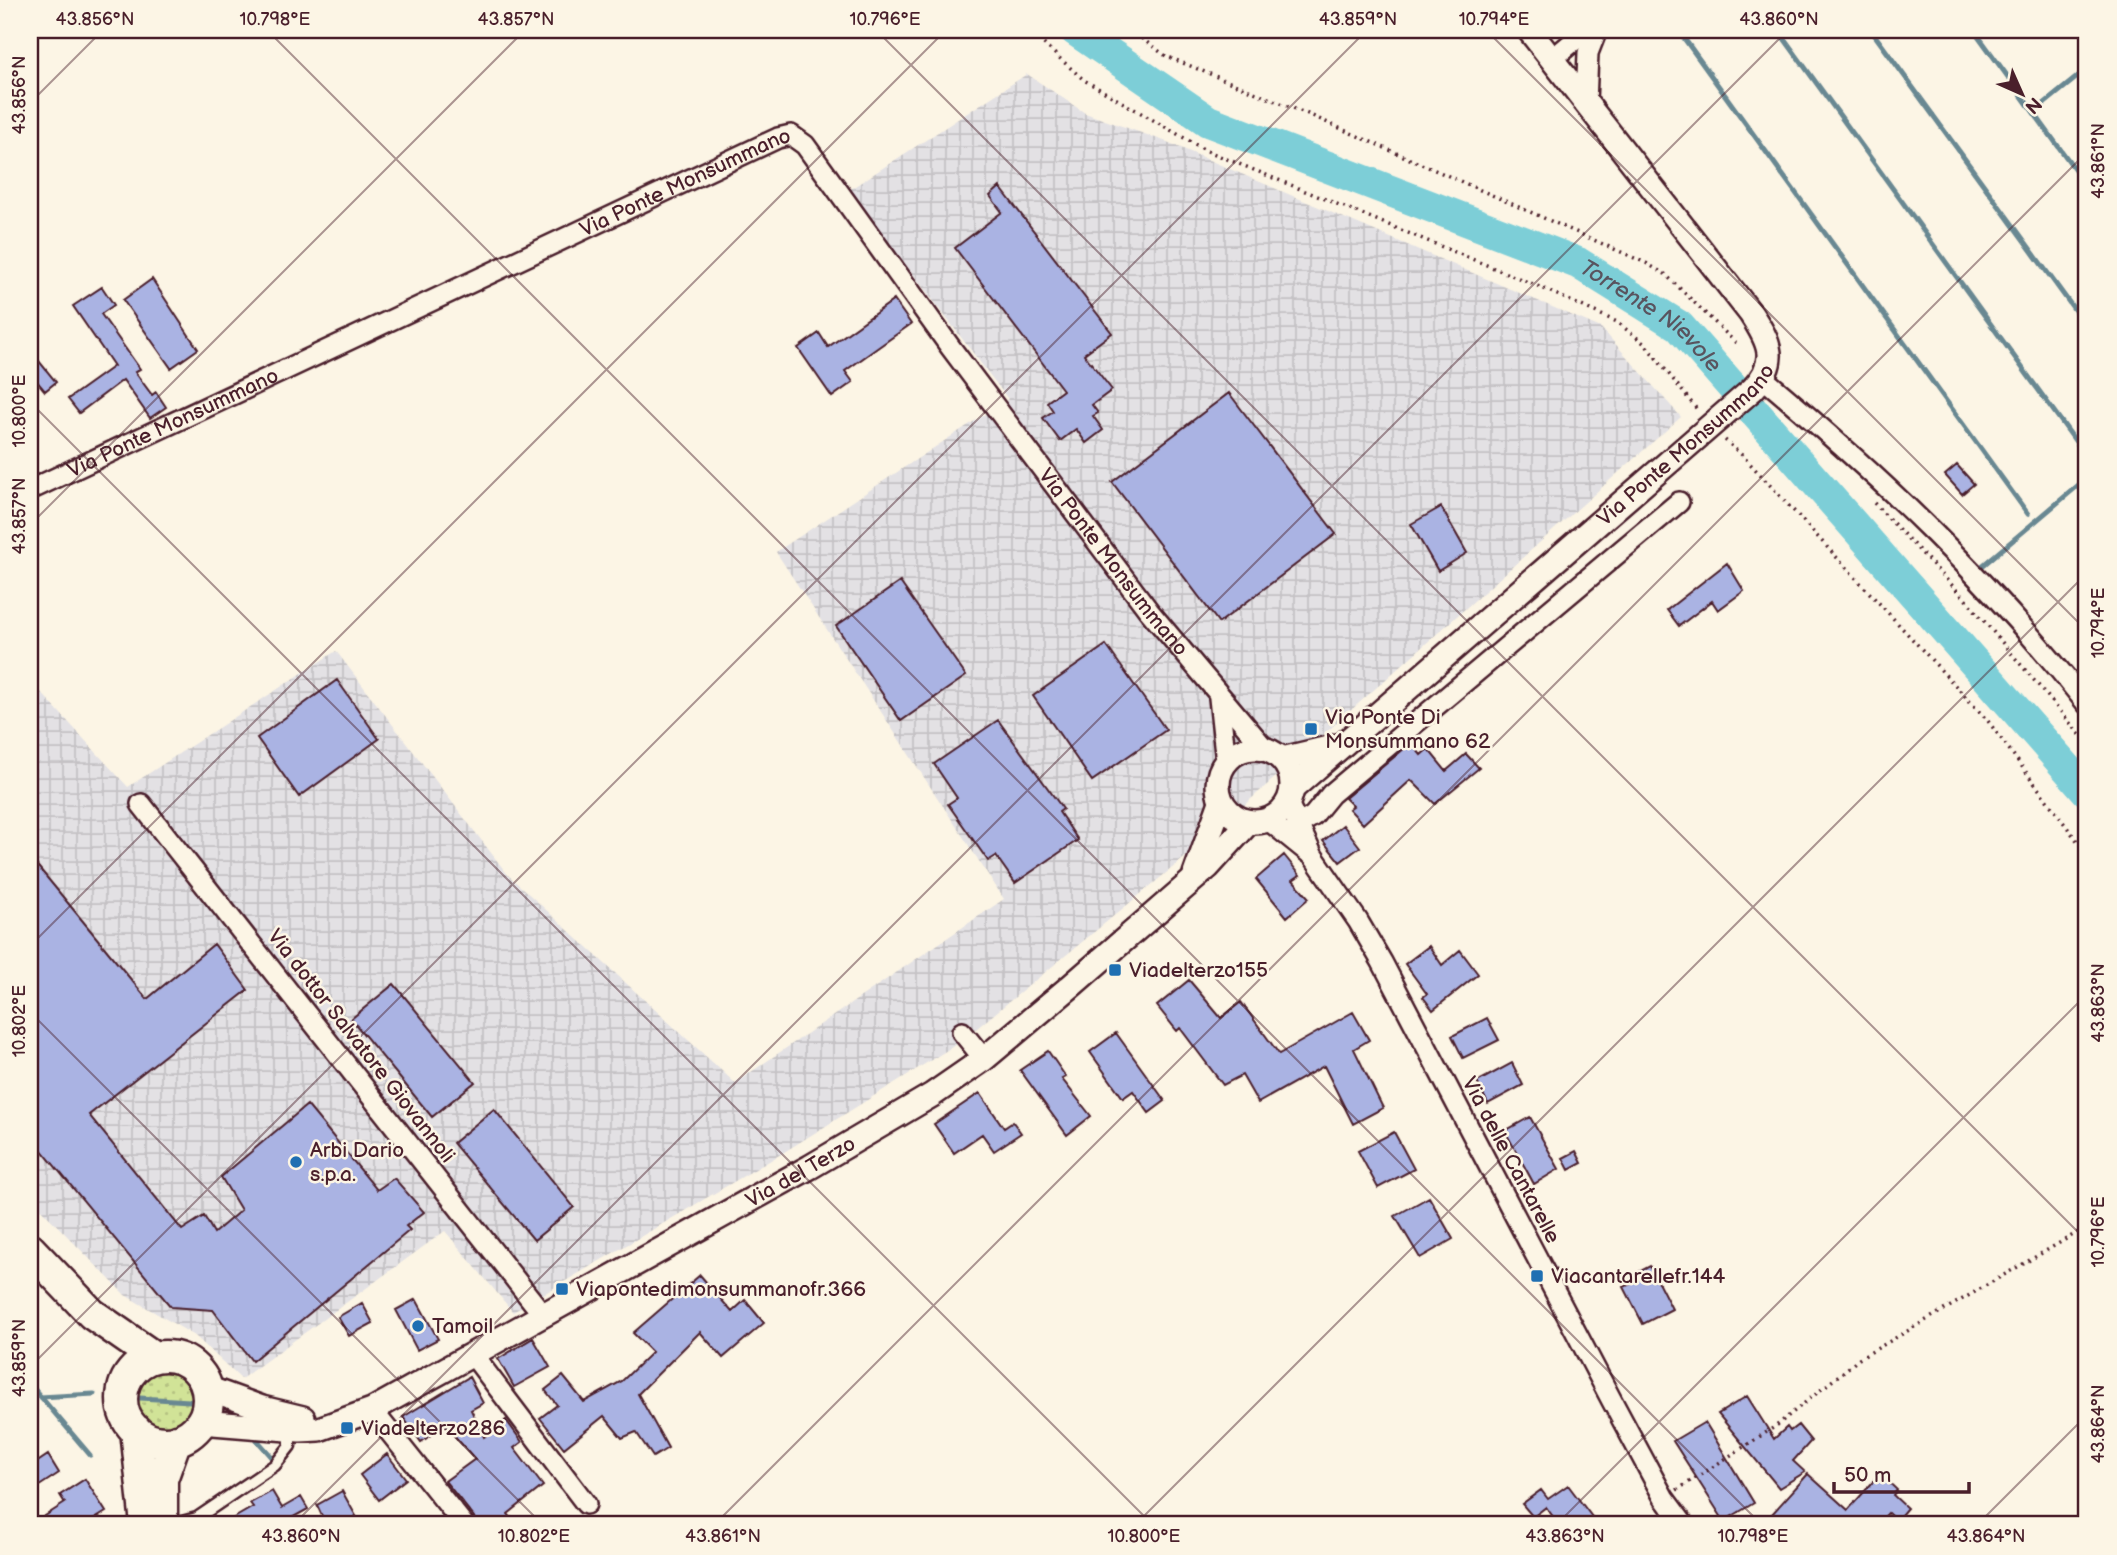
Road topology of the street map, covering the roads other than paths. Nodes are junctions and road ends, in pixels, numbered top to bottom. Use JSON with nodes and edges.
{"nodes":[{"id":1,"x":1529,"y":30,"type":"edge"},
{"id":2,"x":1587,"y":30,"type":"edge"},
{"id":3,"x":1597,"y":30,"type":"edge"},
{"id":4,"x":1551,"y":60,"type":"junction"},
{"id":5,"x":1586,"y":103,"type":"junction"},
{"id":6,"x":1758,"y":383,"type":"junction"},
{"id":7,"x":30,"y":490,"type":"edge"},
{"id":8,"x":1679,"y":502,"type":"dead end"},
{"id":9,"x":1219,"y":698,"type":"junction"},
{"id":10,"x":2087,"y":704,"type":"edge"},
{"id":11,"x":1355,"y":737,"type":"junction"},
{"id":12,"x":1274,"y":755,"type":"junction"},
{"id":13,"x":1378,"y":755,"type":"junction"},
{"id":14,"x":1226,"y":763,"type":"junction"},
{"id":15,"x":1290,"y":796,"type":"junction"},
{"id":16,"x":1221,"y":802,"type":"junction"},
{"id":17,"x":141,"y":804,"type":"dead end"},
{"id":18,"x":1258,"y":821,"type":"junction"},
{"id":19,"x":1298,"y":825,"type":"junction"},
{"id":20,"x":1313,"y":856,"type":"junction"},
{"id":21,"x":1192,"y":880,"type":"junction"},
{"id":22,"x":962,"y":1032,"type":"dead end"},
{"id":23,"x":984,"y":1059,"type":"junction"},
{"id":24,"x":30,"y":1249,"type":"edge"},
{"id":25,"x":92,"y":1314,"type":"junction"},
{"id":26,"x":544,"y":1316,"type":"junction"},
{"id":27,"x":473,"y":1355,"type":"junction"},
{"id":28,"x":154,"y":1357,"type":"junction"},
{"id":29,"x":128,"y":1377,"type":"junction"},
{"id":30,"x":207,"y":1388,"type":"junction"},
{"id":31,"x":372,"y":1410,"type":"junction"},
{"id":32,"x":345,"y":1420,"type":"junction"},
{"id":33,"x":201,"y":1422,"type":"junction"},
{"id":34,"x":290,"y":1429,"type":"junction"},
{"id":35,"x":136,"y":1430,"type":"junction"},
{"id":36,"x":176,"y":1440,"type":"junction"},
{"id":37,"x":586,"y":1504,"type":"dead end"},
{"id":38,"x":157,"y":1523,"type":"edge"},
{"id":39,"x":464,"y":1525,"type":"edge"},
{"id":40,"x":1684,"y":1525,"type":"edge"}],
"edges":[{"from":1,"to":4,"type":"street","name":"Via Ponte Monsummano"},
{"from":2,"to":4,"type":"street"},
{"from":3,"to":5,"type":"street"},
{"from":4,"to":5,"type":"street","name":"Via Ponte Monsummano"},
{"from":5,"to":6,"type":"street","name":"Via Ponte Monsummano"},
{"from":6,"to":10,"type":"street"},
{"from":6,"to":11,"type":"street","name":"Via Ponte Monsummano"},
{"from":7,"to":9,"type":"street","name":"Via Ponte Monsummano"},
{"from":8,"to":13,"type":"street"},
{"from":9,"to":12,"type":"street","name":"Via Ponte Monsummano"},
{"from":9,"to":14,"type":"street"},
{"from":11,"to":12,"type":"street"},
{"from":11,"to":13,"type":"street"},
{"from":11,"to":15,"type":"street","name":"Via Ponte Monsummano"},
{"from":12,"to":14,"type":"street"},
{"from":12,"to":15,"type":"street"},
{"from":13,"to":19,"type":"street"},
{"from":14,"to":16,"type":"street"},
{"from":15,"to":18,"type":"street"},
{"from":15,"to":19,"type":"street","name":"Via delle Cantarelle"},
{"from":16,"to":18,"type":"street"},
{"from":16,"to":21,"type":"street"},
{"from":17,"to":26,"type":"street","name":"Via dottor Salvatore Giovannoli"},
{"from":18,"to":20,"type":"street","name":"Via delle Cantarelle"},
{"from":18,"to":21,"type":"street","name":"Via del Terzo"},
{"from":19,"to":20,"type":"street","name":"Via delle Cantarelle"},
{"from":20,"to":40,"type":"street","name":"Via delle Cantarelle"},
{"from":21,"to":23,"type":"street","name":"Via del Terzo"},
{"from":22,"to":23,"type":"street"},
{"from":23,"to":26,"type":"street","name":"Via del Terzo"},
{"from":24,"to":25,"type":"main road"},
{"from":25,"to":28,"type":"main road"},
{"from":25,"to":29,"type":"main road"},
{"from":26,"to":27,"type":"street","name":"Via del Terzo"},
{"from":27,"to":31,"type":"street","name":"Via del Terzo"},
{"from":27,"to":37,"type":"street"},
{"from":28,"to":29,"type":"main road"},
{"from":28,"to":30,"type":"main road"},
{"from":29,"to":35,"type":"main road"},
{"from":30,"to":32,"type":"street"},
{"from":30,"to":33,"type":"main road"},
{"from":31,"to":32,"type":"street","name":"Via del Terzo"},
{"from":31,"to":39,"type":"street"},
{"from":32,"to":34,"type":"street","name":"Via del Terzo"},
{"from":33,"to":34,"type":"street","name":"Via del Terzo"},
{"from":33,"to":36,"type":"main road"},
{"from":34,"to":38,"type":"lane"},
{"from":35,"to":36,"type":"main road"},
{"from":35,"to":38,"type":"main road"},
{"from":36,"to":38,"type":"main road"}]}
